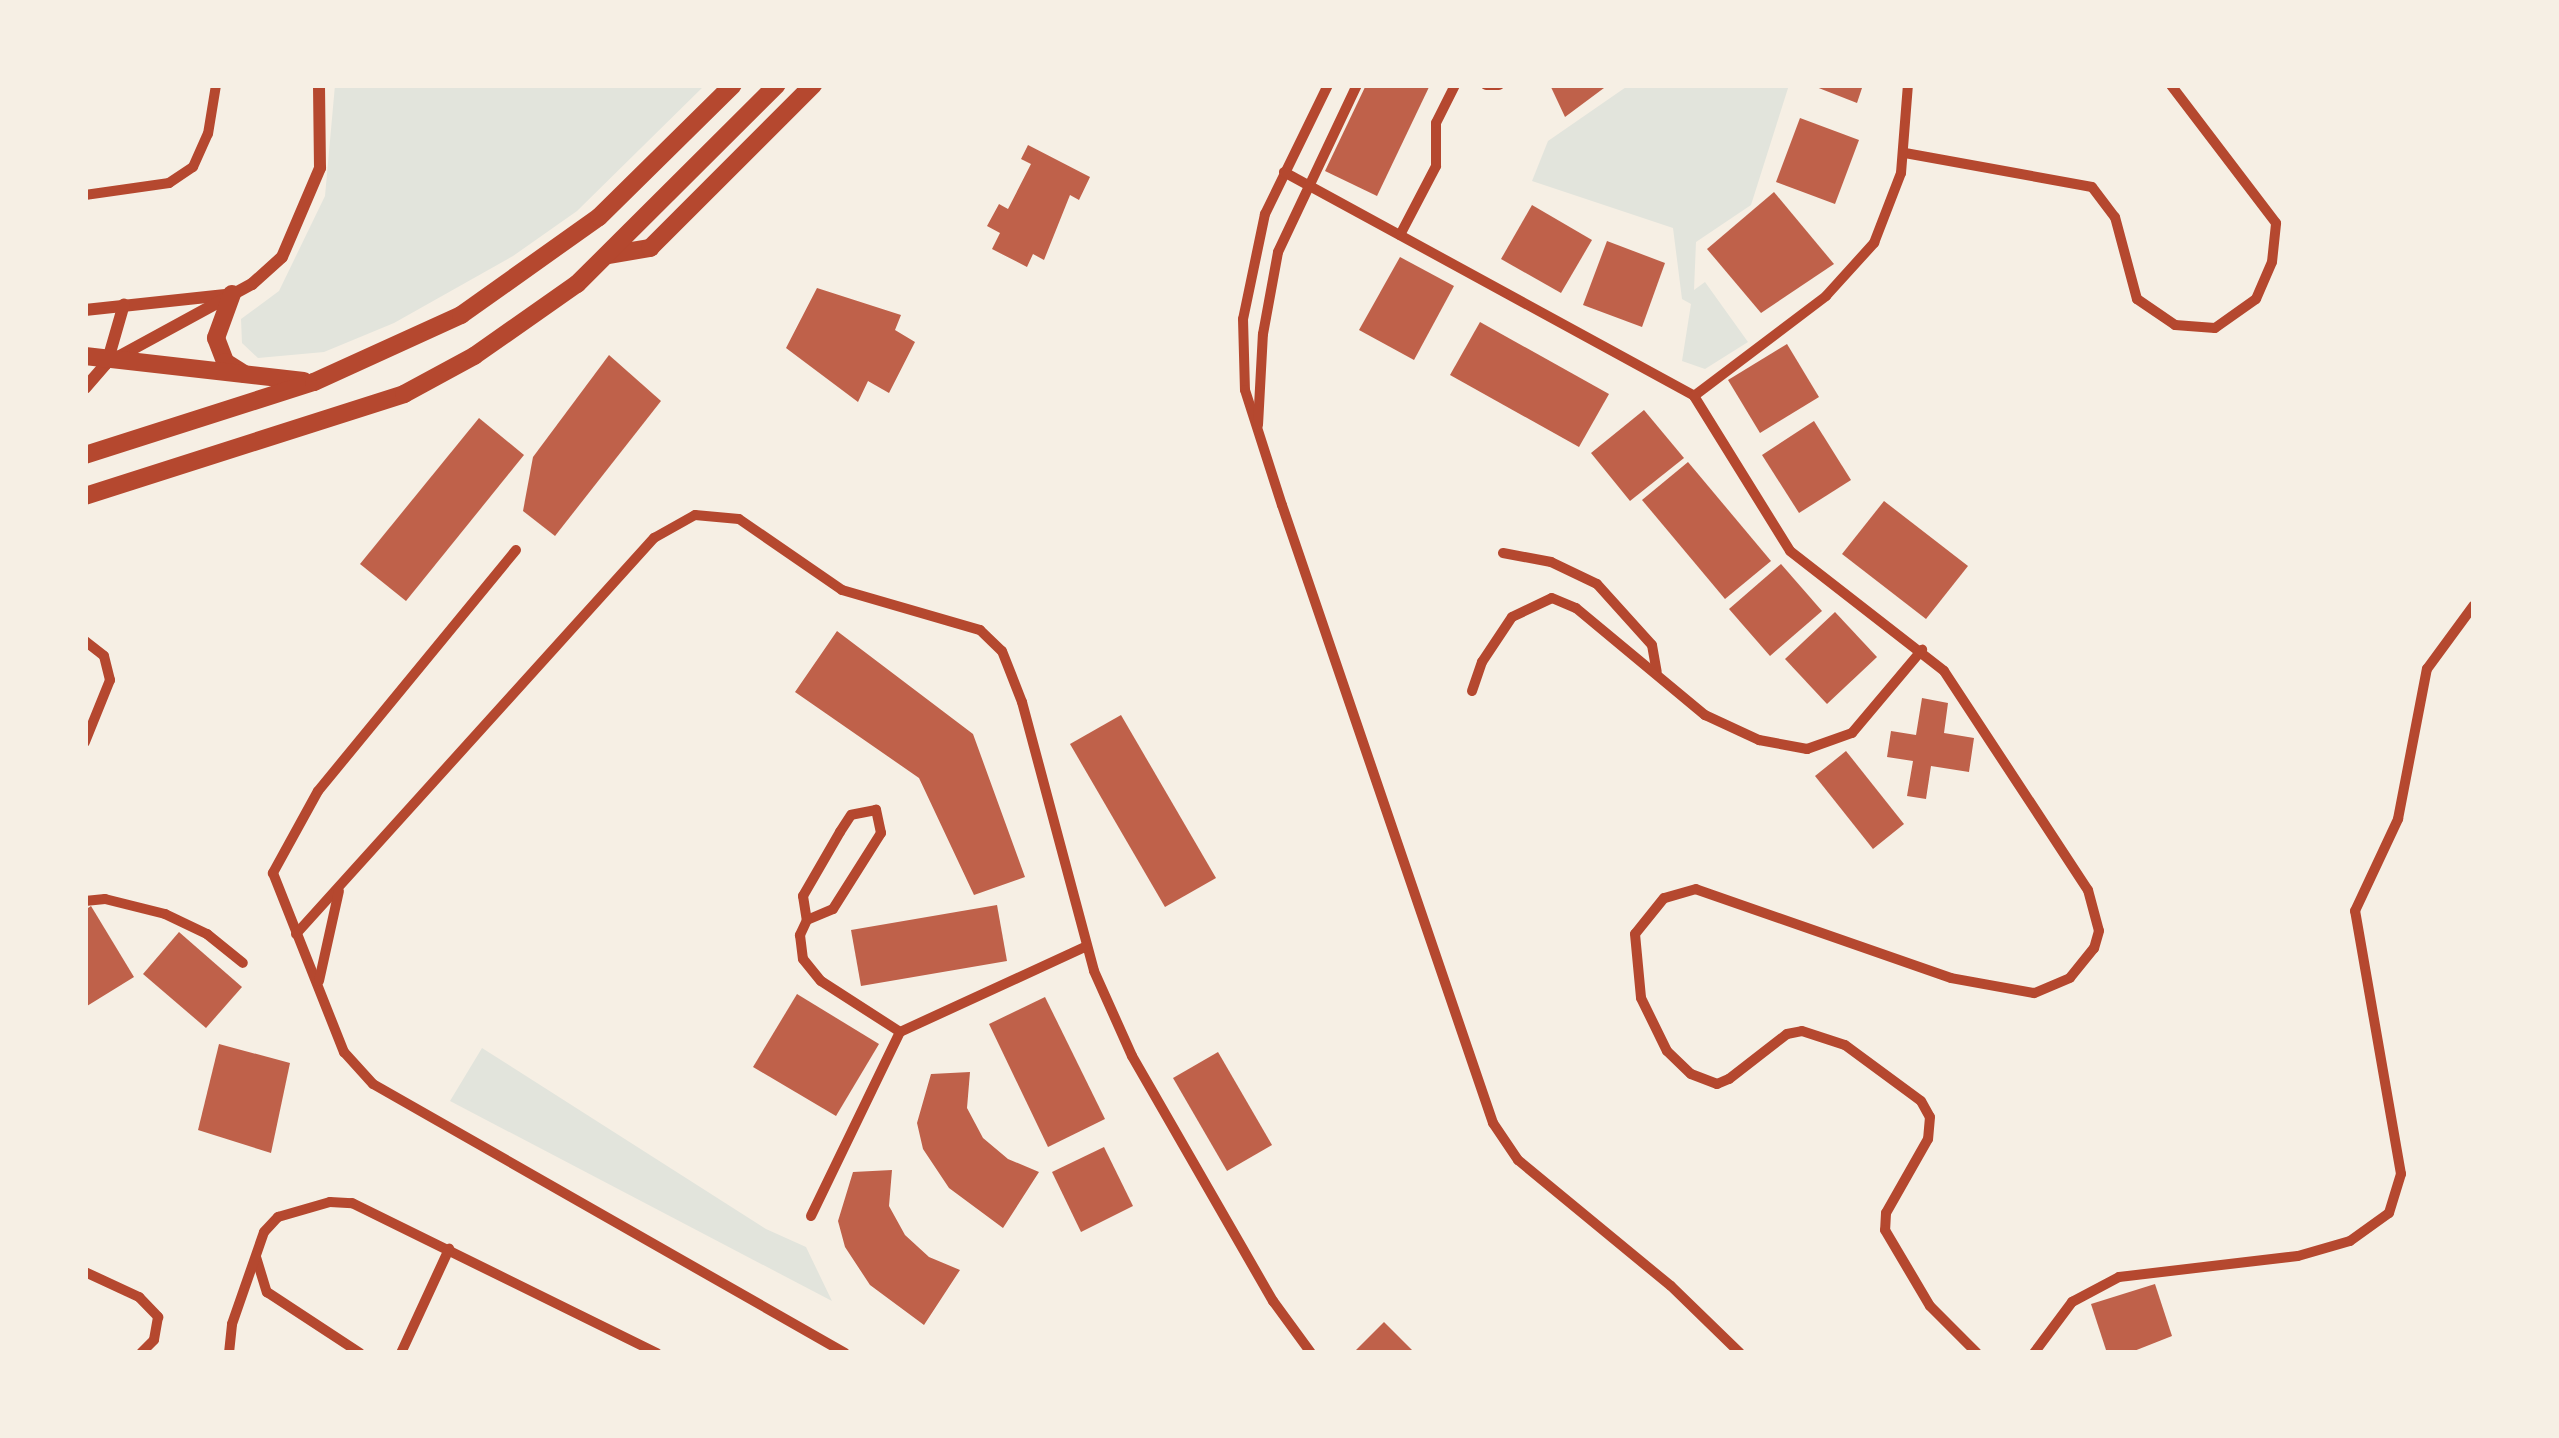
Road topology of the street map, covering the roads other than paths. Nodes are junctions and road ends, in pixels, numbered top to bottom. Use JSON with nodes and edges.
{"nodes":[{"id":1,"x":216,"y":85,"type":"edge"},
{"id":2,"x":319,"y":85,"type":"edge"},
{"id":3,"x":733,"y":85,"type":"edge"},
{"id":4,"x":777,"y":85,"type":"edge"},
{"id":5,"x":813,"y":85,"type":"edge"},
{"id":6,"x":1328,"y":85,"type":"edge"},
{"id":7,"x":1357,"y":85,"type":"edge"},
{"id":8,"x":1455,"y":85,"type":"edge"},
{"id":9,"x":1486,"y":85,"type":"edge"},
{"id":10,"x":1499,"y":85,"type":"edge"},
{"id":11,"x":1908,"y":85,"type":"edge"},
{"id":12,"x":2171,"y":85,"type":"edge"},
{"id":13,"x":1905,"y":153,"type":"junction"},
{"id":14,"x":1284,"y":172,"type":"junction"},
{"id":15,"x":1306,"y":184,"type":"junction"},
{"id":16,"x":85,"y":195,"type":"edge"},
{"id":17,"x":1400,"y":235,"type":"junction"},
{"id":18,"x":607,"y":256,"type":"junction"},
{"id":19,"x":232,"y":294,"type":"junction"},
{"id":20,"x":124,"y":304,"type":"junction"},
{"id":21,"x":85,"y":310,"type":"edge"},
{"id":22,"x":85,"y":356,"type":"edge"},
{"id":23,"x":116,"y":363,"type":"junction"},
{"id":24,"x":85,"y":368,"type":"edge"},
{"id":25,"x":249,"y":376,"type":"junction"},
{"id":26,"x":314,"y":382,"type":"junction"},
{"id":27,"x":85,"y":388,"type":"edge"},
{"id":28,"x":1694,"y":396,"type":"junction"},
{"id":29,"x":1258,"y":426,"type":"junction"},
{"id":30,"x":85,"y":455,"type":"edge"},
{"id":31,"x":85,"y":496,"type":"edge"},
{"id":32,"x":516,"y":550,"type":"dead end"},
{"id":33,"x":1503,"y":553,"type":"dead end"},
{"id":34,"x":2474,"y":605,"type":"edge"},
{"id":35,"x":85,"y":641,"type":"edge"},
{"id":36,"x":1922,"y":650,"type":"junction"},
{"id":37,"x":1657,"y":672,"type":"junction"},
{"id":38,"x":1472,"y":691,"type":"dead end"},
{"id":39,"x":85,"y":742,"type":"edge"},
{"id":40,"x":341,"y":884,"type":"junction"},
{"id":41,"x":85,"y":901,"type":"edge"},
{"id":42,"x":807,"y":920,"type":"junction"},
{"id":43,"x":296,"y":934,"type":"junction"},
{"id":44,"x":1085,"y":946,"type":"junction"},
{"id":45,"x":243,"y":963,"type":"dead end"},
{"id":46,"x":319,"y":982,"type":"junction"},
{"id":47,"x":900,"y":1032,"type":"junction"},
{"id":48,"x":811,"y":1216,"type":"dead end"},
{"id":49,"x":255,"y":1249,"type":"junction"},
{"id":50,"x":450,"y":1249,"type":"junction"},
{"id":51,"x":85,"y":1272,"type":"edge"},
{"id":52,"x":643,"y":1350,"type":"edge"},
{"id":53,"x":141,"y":1353,"type":"edge"},
{"id":54,"x":229,"y":1353,"type":"edge"},
{"id":55,"x":360,"y":1353,"type":"edge"},
{"id":56,"x":401,"y":1353,"type":"edge"},
{"id":57,"x":657,"y":1353,"type":"edge"},
{"id":58,"x":845,"y":1353,"type":"edge"},
{"id":59,"x":1311,"y":1353,"type":"edge"},
{"id":60,"x":1740,"y":1353,"type":"edge"},
{"id":61,"x":1977,"y":1353,"type":"edge"},
{"id":62,"x":2034,"y":1353,"type":"edge"}],
"edges":[{"from":1,"to":16,"type":"street"},
{"from":2,"to":19,"type":"street"},
{"from":3,"to":26,"type":"highway"},
{"from":4,"to":18,"type":"highway"},
{"from":5,"to":18,"type":"highway"},
{"from":6,"to":14,"type":"street"},
{"from":7,"to":15,"type":"street"},
{"from":8,"to":17,"type":"street"},
{"from":9,"to":10,"type":"street"},
{"from":11,"to":13,"type":"street"},
{"from":12,"to":13,"type":"street"},
{"from":13,"to":28,"type":"street"},
{"from":14,"to":15,"type":"street"},
{"from":14,"to":29,"type":"street"},
{"from":15,"to":17,"type":"street"},
{"from":15,"to":29,"type":"street"},
{"from":17,"to":28,"type":"street"},
{"from":18,"to":31,"type":"highway"},
{"from":19,"to":20,"type":"street"},
{"from":19,"to":23,"type":"street"},
{"from":19,"to":25,"type":"highway"},
{"from":20,"to":21,"type":"street"},
{"from":20,"to":23,"type":"street"},
{"from":22,"to":23,"type":"highway"},
{"from":23,"to":24,"type":"highway"},
{"from":23,"to":25,"type":"highway"},
{"from":23,"to":27,"type":"street"},
{"from":25,"to":26,"type":"highway"},
{"from":26,"to":30,"type":"highway"},
{"from":28,"to":36,"type":"street"},
{"from":29,"to":60,"type":"street"},
{"from":32,"to":43,"type":"street"},
{"from":33,"to":37,"type":"street"},
{"from":34,"to":62,"type":"street"},
{"from":35,"to":39,"type":"street"},
{"from":36,"to":37,"type":"street"},
{"from":36,"to":61,"type":"street"},
{"from":37,"to":38,"type":"street"},
{"from":40,"to":43,"type":"street"},
{"from":40,"to":44,"type":"street"},
{"from":40,"to":46,"type":"street"},
{"from":41,"to":45,"type":"street"},
{"from":42,"to":42,"type":"street"},
{"from":42,"to":47,"type":"street"},
{"from":43,"to":46,"type":"street"},
{"from":44,"to":47,"type":"street"},
{"from":44,"to":59,"type":"street"},
{"from":46,"to":58,"type":"street"},
{"from":47,"to":48,"type":"street"},
{"from":49,"to":50,"type":"street"},
{"from":49,"to":54,"type":"street"},
{"from":49,"to":55,"type":"street"},
{"from":50,"to":52,"type":"street"},
{"from":50,"to":56,"type":"street"},
{"from":51,"to":53,"type":"street"},
{"from":52,"to":57,"type":"street"}]}
